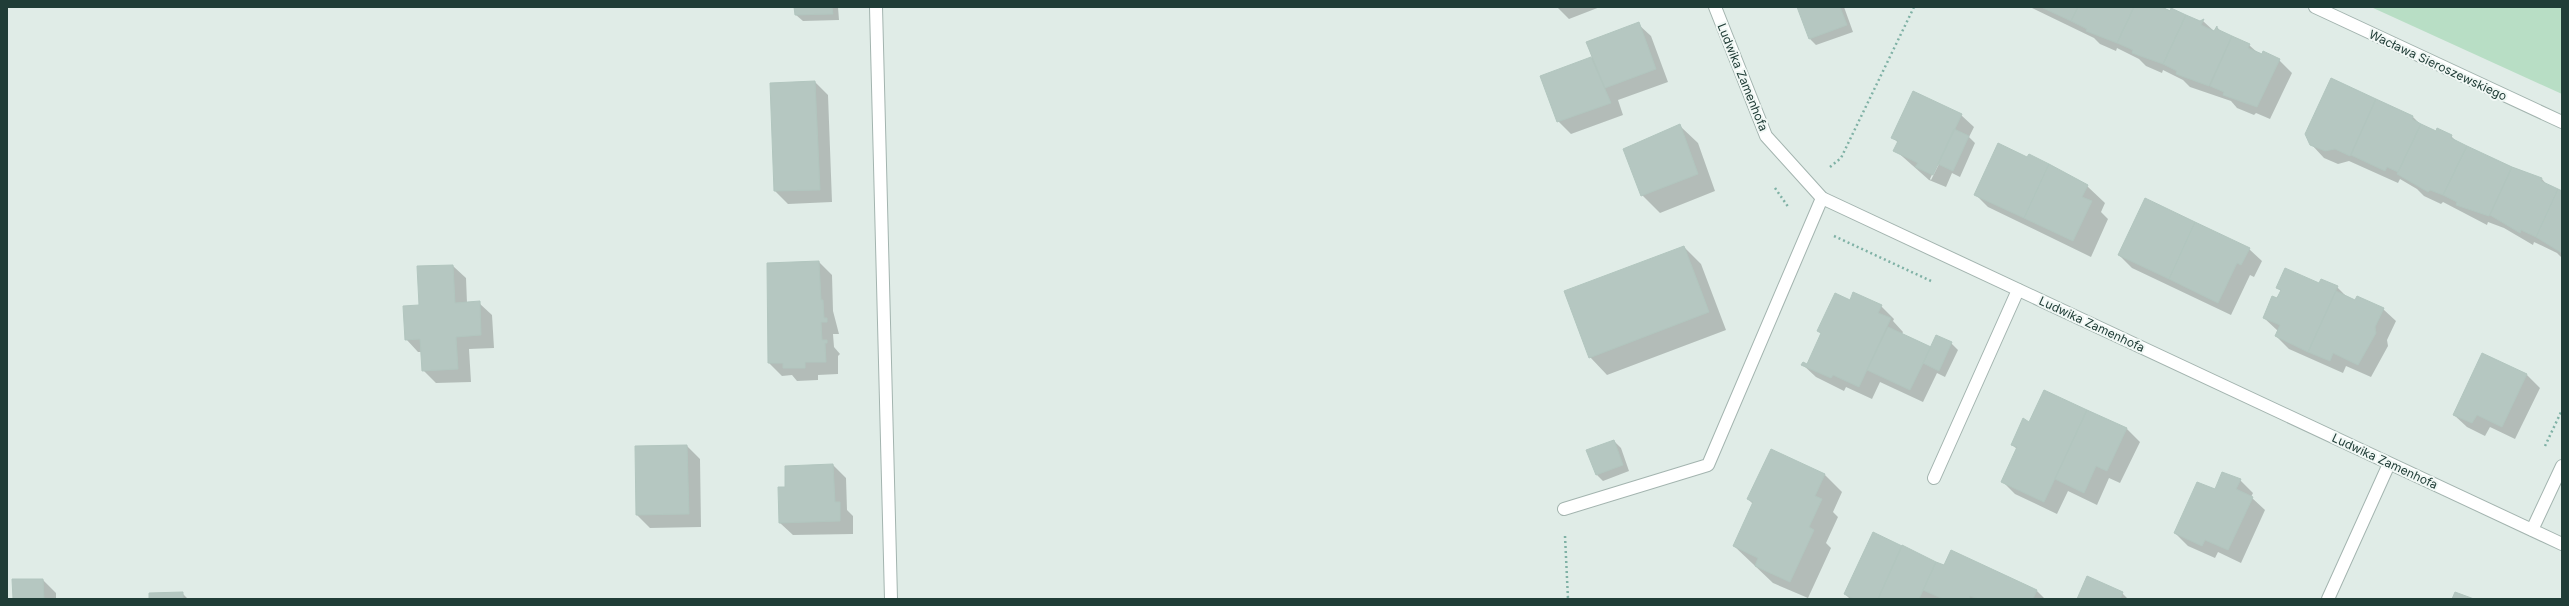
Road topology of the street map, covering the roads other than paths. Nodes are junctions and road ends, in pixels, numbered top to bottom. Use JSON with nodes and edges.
{"nodes":[{"id":1,"x":876,"y":7,"type":"edge"},
{"id":2,"x":1715,"y":7,"type":"edge"},
{"id":3,"x":2315,"y":7,"type":"edge"},
{"id":4,"x":2562,"y":122,"type":"edge"},
{"id":5,"x":1822,"y":198,"type":"junction"},
{"id":6,"x":2018,"y":290,"type":"junction"},
{"id":7,"x":2390,"y":464,"type":"junction"},
{"id":8,"x":2562,"y":466,"type":"edge"},
{"id":9,"x":1934,"y":478,"type":"dead end"},
{"id":10,"x":1564,"y":509,"type":"road end"},
{"id":11,"x":2532,"y":530,"type":"junction"},
{"id":12,"x":2562,"y":544,"type":"edge"},
{"id":13,"x":892,"y":599,"type":"edge"},
{"id":14,"x":2328,"y":599,"type":"edge"}],
"edges":[{"from":1,"to":13,"type":"street"},
{"from":2,"to":5,"type":"street","name":"Ludwika Zamenhofa"},
{"from":3,"to":4,"type":"street","name":"Wacława Sieroszewskiego"},
{"from":5,"to":6,"type":"street","name":"Ludwika Zamenhofa"},
{"from":5,"to":10,"type":"street"},
{"from":6,"to":7,"type":"street","name":"Ludwika Zamenhofa"},
{"from":6,"to":9,"type":"street"},
{"from":7,"to":11,"type":"street","name":"Ludwika Zamenhofa"},
{"from":7,"to":14,"type":"street"},
{"from":8,"to":11,"type":"street"},
{"from":11,"to":12,"type":"street","name":"Ludwika Zamenhofa"}]}
